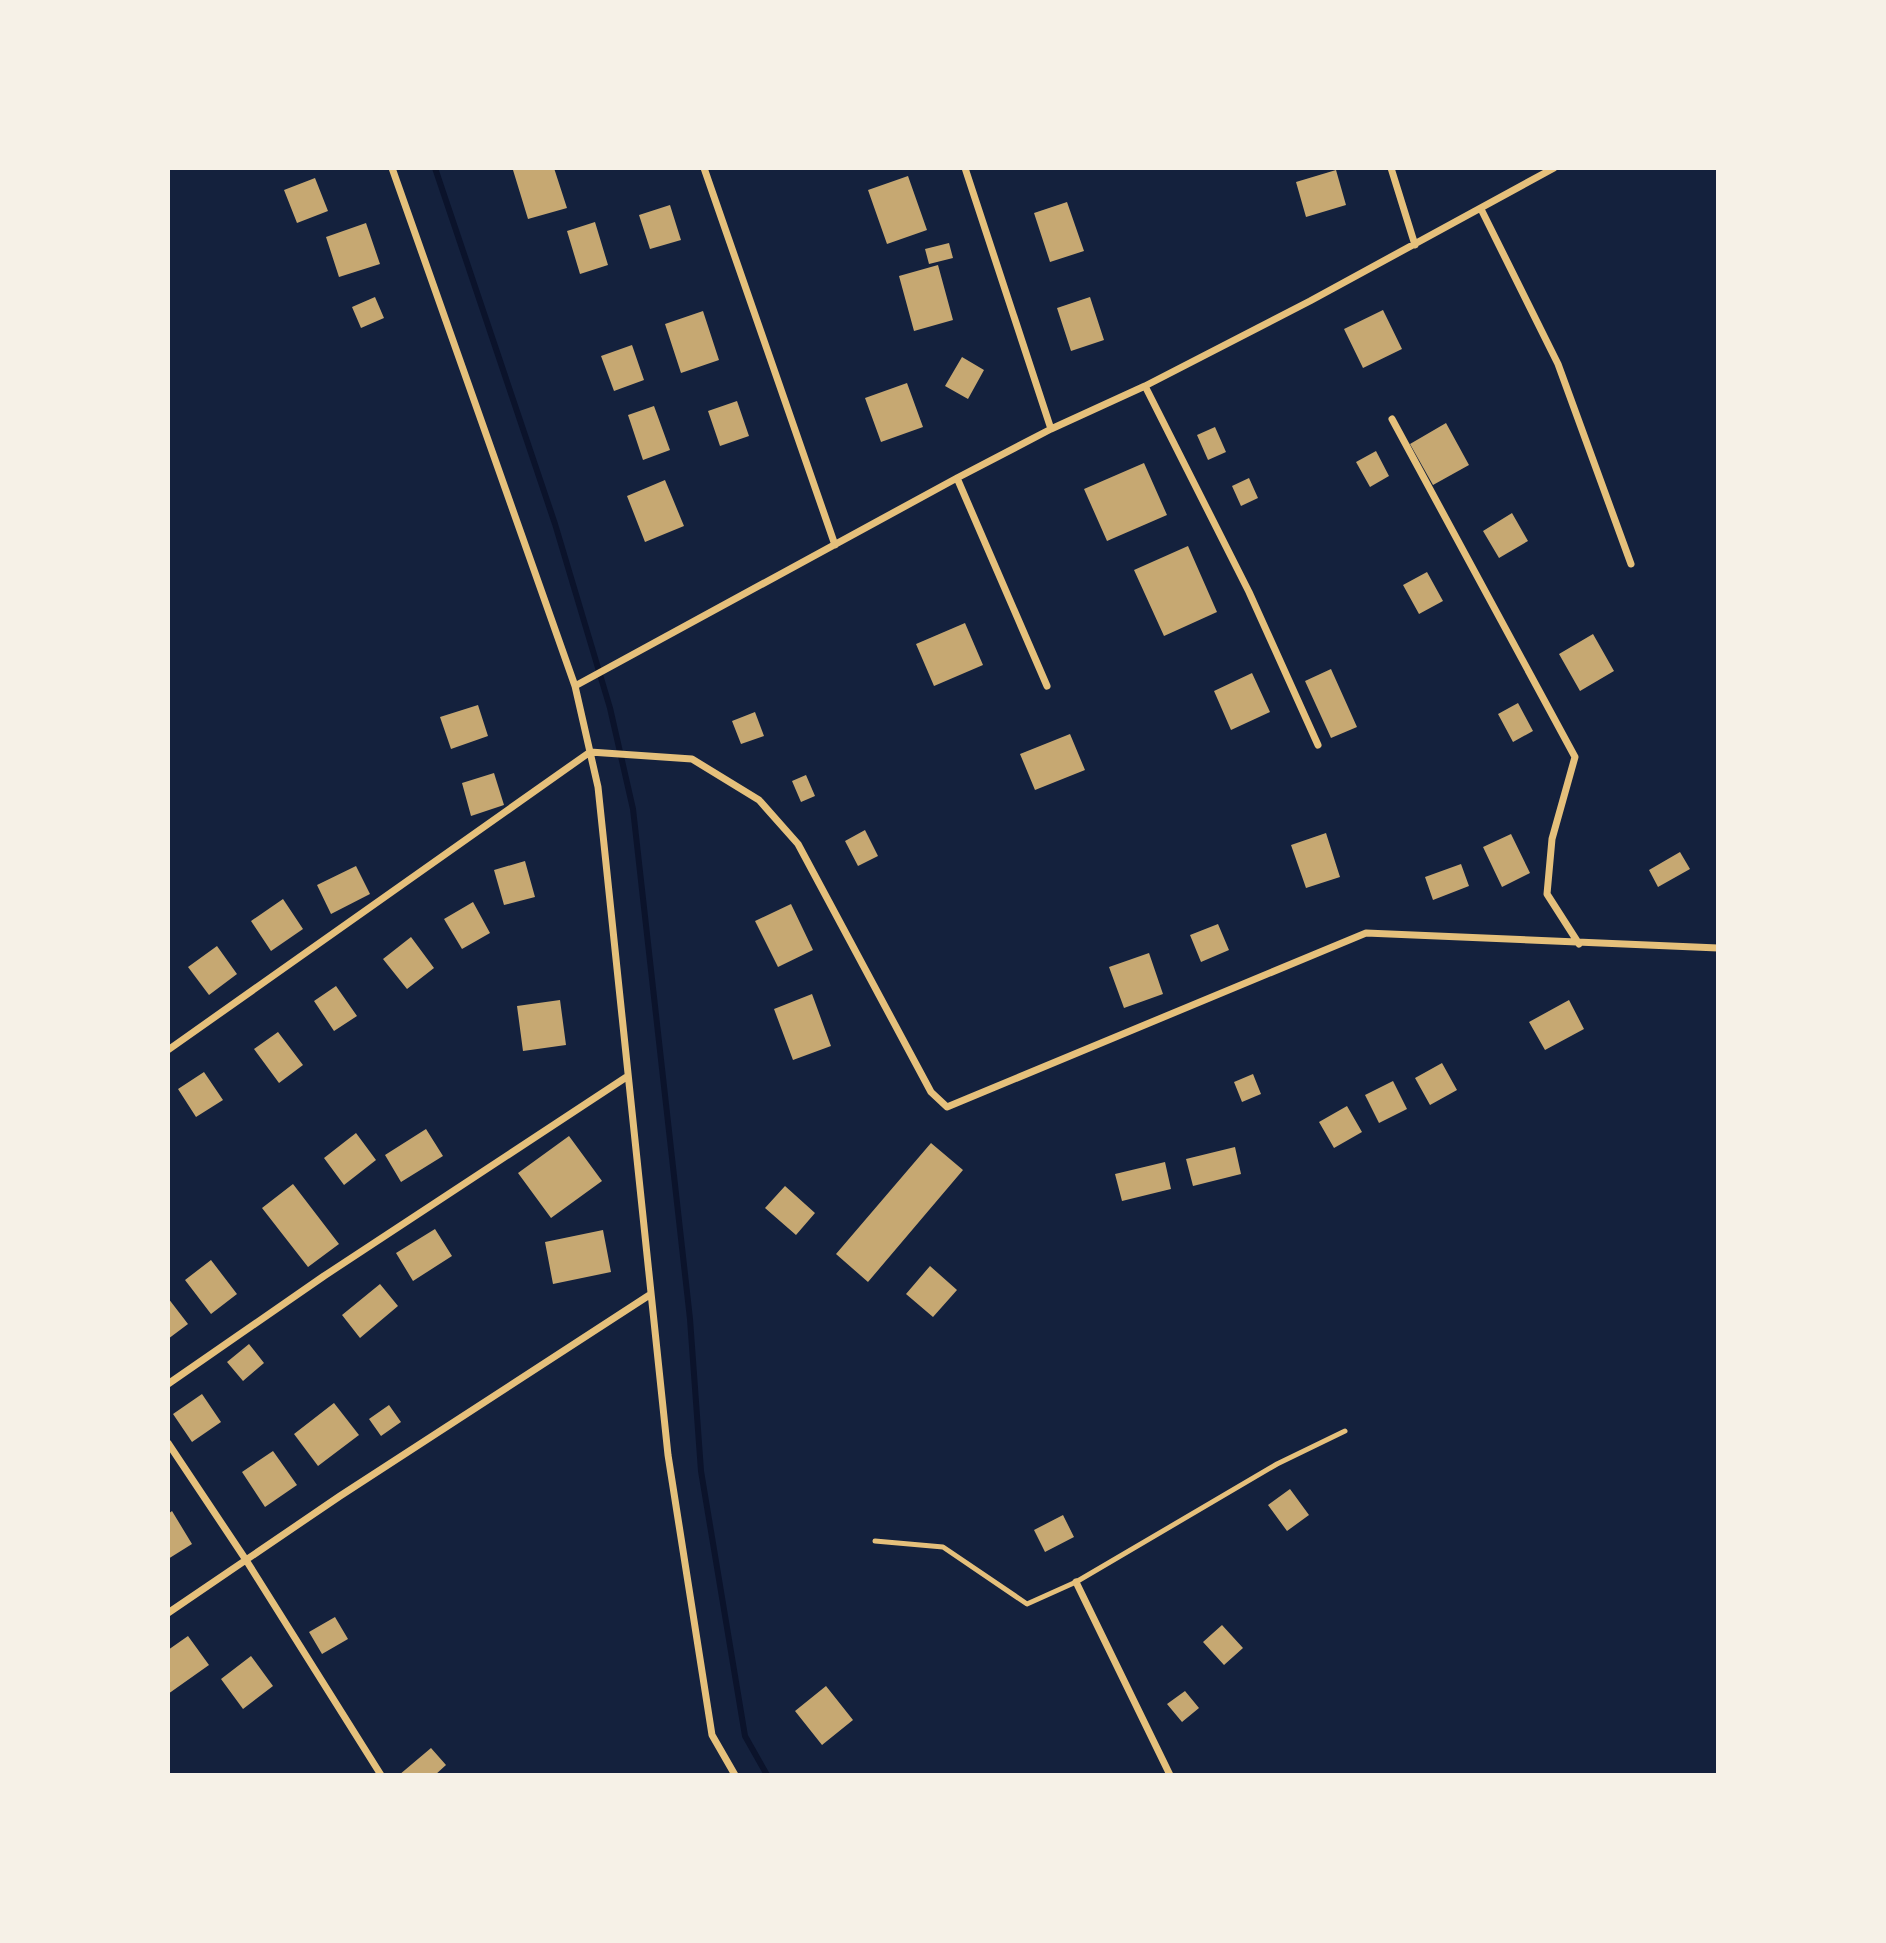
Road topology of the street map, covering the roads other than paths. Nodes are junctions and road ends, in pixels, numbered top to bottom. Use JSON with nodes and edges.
{"nodes":[{"id":1,"x":392,"y":168,"type":"edge"},
{"id":2,"x":704,"y":168,"type":"edge"},
{"id":3,"x":965,"y":168,"type":"edge"},
{"id":4,"x":1391,"y":168,"type":"edge"},
{"id":5,"x":1554,"y":168,"type":"edge"},
{"id":6,"x":1481,"y":209,"type":"junction"},
{"id":7,"x":1415,"y":245,"type":"junction"},
{"id":8,"x":1145,"y":386,"type":"junction"},
{"id":9,"x":1392,"y":419,"type":"dead end"},
{"id":10,"x":1051,"y":429,"type":"junction"},
{"id":11,"x":957,"y":478,"type":"junction"},
{"id":12,"x":835,"y":545,"type":"junction"},
{"id":13,"x":1631,"y":564,"type":"dead end"},
{"id":14,"x":575,"y":686,"type":"junction"},
{"id":15,"x":1046,"y":686,"type":"dead end"},
{"id":16,"x":1318,"y":745,"type":"dead end"},
{"id":17,"x":590,"y":752,"type":"junction"},
{"id":18,"x":1579,"y":944,"type":"junction"},
{"id":19,"x":1718,"y":948,"type":"edge"},
{"id":20,"x":168,"y":1050,"type":"edge"},
{"id":21,"x":628,"y":1076,"type":"junction"},
{"id":22,"x":651,"y":1294,"type":"junction"},
{"id":23,"x":168,"y":1384,"type":"edge"},
{"id":24,"x":1345,"y":1431,"type":"dead end"},
{"id":25,"x":168,"y":1443,"type":"edge"},
{"id":26,"x":875,"y":1541,"type":"dead end"},
{"id":27,"x":246,"y":1560,"type":"junction"},
{"id":28,"x":1076,"y":1582,"type":"junction"},
{"id":29,"x":168,"y":1613,"type":"edge"},
{"id":30,"x":381,"y":1775,"type":"edge"},
{"id":31,"x":735,"y":1775,"type":"edge"},
{"id":32,"x":1170,"y":1775,"type":"edge"}],
"edges":[{"from":1,"to":14,"type":"street"},
{"from":2,"to":12,"type":"street"},
{"from":3,"to":10,"type":"street"},
{"from":4,"to":7,"type":"street"},
{"from":5,"to":6,"type":"street"},
{"from":6,"to":7,"type":"street"},
{"from":6,"to":13,"type":"street"},
{"from":7,"to":8,"type":"street"},
{"from":8,"to":10,"type":"street"},
{"from":8,"to":16,"type":"street"},
{"from":9,"to":18,"type":"street"},
{"from":10,"to":11,"type":"street"},
{"from":11,"to":12,"type":"street"},
{"from":11,"to":15,"type":"street"},
{"from":12,"to":14,"type":"street"},
{"from":14,"to":17,"type":"street"},
{"from":17,"to":18,"type":"street"},
{"from":17,"to":20,"type":"street"},
{"from":17,"to":21,"type":"street"},
{"from":18,"to":19,"type":"street"},
{"from":21,"to":22,"type":"street"},
{"from":21,"to":23,"type":"street"},
{"from":22,"to":27,"type":"street"},
{"from":22,"to":31,"type":"street"},
{"from":24,"to":28,"type":"lane"},
{"from":25,"to":27,"type":"street"},
{"from":26,"to":28,"type":"lane"},
{"from":27,"to":29,"type":"street"},
{"from":27,"to":30,"type":"street"},
{"from":28,"to":32,"type":"street"}]}
